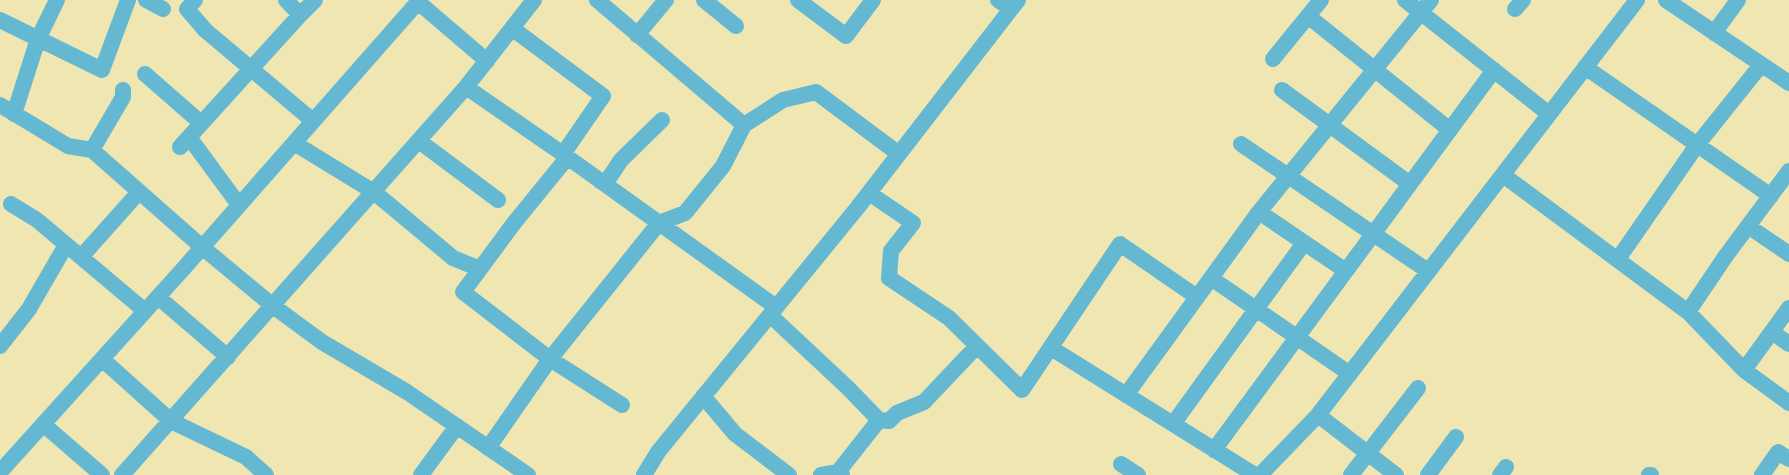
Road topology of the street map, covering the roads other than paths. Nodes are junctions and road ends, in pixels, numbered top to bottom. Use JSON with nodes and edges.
{"nodes":[{"id":1,"x":57,"y":0,"type":"edge"},
{"id":2,"x":128,"y":0,"type":"edge"},
{"id":3,"x":146,"y":0,"type":"edge"},
{"id":4,"x":195,"y":0,"type":"edge"},
{"id":5,"x":286,"y":0,"type":"edge"},
{"id":6,"x":315,"y":0,"type":"edge"},
{"id":7,"x":534,"y":0,"type":"edge"},
{"id":8,"x":597,"y":0,"type":"edge"},
{"id":9,"x":666,"y":0,"type":"edge"},
{"id":10,"x":704,"y":0,"type":"edge"},
{"id":11,"x":798,"y":0,"type":"edge"},
{"id":12,"x":873,"y":0,"type":"edge"},
{"id":13,"x":1321,"y":0,"type":"edge"},
{"id":14,"x":1404,"y":0,"type":"edge"},
{"id":15,"x":1637,"y":0,"type":"edge"},
{"id":16,"x":1666,"y":0,"type":"edge"},
{"id":17,"x":1738,"y":0,"type":"edge"},
{"id":18,"x":1009,"y":3,"type":"edge"},
{"id":19,"x":1426,"y":6,"type":"edge"},
{"id":20,"x":163,"y":9,"type":"dead end"},
{"id":21,"x":300,"y":14,"type":"junction"},
{"id":22,"x":1308,"y":16,"type":"junction"},
{"id":23,"x":0,"y":20,"type":"edge"},
{"id":24,"x":736,"y":26,"type":"dead end"},
{"id":25,"x":513,"y":29,"type":"junction"},
{"id":26,"x":1714,"y":33,"type":"junction"},
{"id":27,"x":637,"y":35,"type":"junction"},
{"id":28,"x":38,"y":39,"type":"junction"},
{"id":29,"x":1274,"y":59,"type":"dead end"},
{"id":30,"x":487,"y":61,"type":"junction"},
{"id":31,"x":1761,"y":65,"type":"junction"},
{"id":32,"x":1585,"y":67,"type":"junction"},
{"id":33,"x":251,"y":69,"type":"junction"},
{"id":34,"x":1375,"y":69,"type":"junction"},
{"id":35,"x":1494,"y":70,"type":"junction"},
{"id":36,"x":146,"y":74,"type":"dead end"},
{"id":37,"x":1789,"y":83,"type":"edge"},
{"id":38,"x":466,"y":87,"type":"junction"},
{"id":39,"x":123,"y":90,"type":"dead end"},
{"id":40,"x":1282,"y":90,"type":"dead end"},
{"id":41,"x":7,"y":110,"type":"edge"},
{"id":42,"x":1549,"y":114,"type":"junction"},
{"id":43,"x":662,"y":120,"type":"dead end"},
{"id":44,"x":313,"y":121,"type":"junction"},
{"id":45,"x":201,"y":123,"type":"junction"},
{"id":46,"x":744,"y":125,"type":"junction"},
{"id":47,"x":1330,"y":125,"type":"junction"},
{"id":48,"x":1450,"y":130,"type":"junction"},
{"id":49,"x":419,"y":141,"type":"junction"},
{"id":50,"x":294,"y":143,"type":"junction"},
{"id":51,"x":1240,"y":144,"type":"dead end"},
{"id":52,"x":1697,"y":145,"type":"junction"},
{"id":53,"x":92,"y":150,"type":"junction"},
{"id":54,"x":899,"y":154,"type":"junction"},
{"id":55,"x":565,"y":156,"type":"junction"},
{"id":56,"x":1789,"y":171,"type":"edge"},
{"id":57,"x":1503,"y":175,"type":"junction"},
{"id":58,"x":1288,"y":176,"type":"junction"},
{"id":59,"x":600,"y":181,"type":"junction"},
{"id":60,"x":1410,"y":184,"type":"junction"},
{"id":61,"x":139,"y":192,"type":"junction"},
{"id":62,"x":374,"y":192,"type":"junction"},
{"id":63,"x":869,"y":193,"type":"junction"},
{"id":64,"x":1770,"y":196,"type":"junction"},
{"id":65,"x":498,"y":200,"type":"dead end"},
{"id":66,"x":11,"y":204,"type":"dead end"},
{"id":67,"x":239,"y":205,"type":"junction"},
{"id":68,"x":1259,"y":212,"type":"junction"},
{"id":69,"x":659,"y":223,"type":"junction"},
{"id":70,"x":1748,"y":226,"type":"junction"},
{"id":71,"x":1373,"y":234,"type":"junction"},
{"id":72,"x":1304,"y":243,"type":"junction"},
{"id":73,"x":66,"y":245,"type":"junction"},
{"id":74,"x":202,"y":247,"type":"junction"},
{"id":75,"x":1789,"y":254,"type":"edge"},
{"id":76,"x":81,"y":257,"type":"junction"},
{"id":77,"x":1618,"y":259,"type":"junction"},
{"id":78,"x":480,"y":269,"type":"junction"},
{"id":79,"x":1346,"y":271,"type":"junction"},
{"id":80,"x":1428,"y":271,"type":"junction"},
{"id":81,"x":1211,"y":278,"type":"junction"},
{"id":82,"x":158,"y":297,"type":"junction"},
{"id":83,"x":1197,"y":297,"type":"junction"},
{"id":84,"x":273,"y":306,"type":"junction"},
{"id":85,"x":1789,"y":308,"type":"edge"},
{"id":86,"x":1256,"y":309,"type":"junction"},
{"id":87,"x":145,"y":311,"type":"junction"},
{"id":88,"x":773,"y":311,"type":"junction"},
{"id":89,"x":1688,"y":312,"type":"junction"},
{"id":90,"x":1772,"y":332,"type":"junction"},
{"id":91,"x":1297,"y":338,"type":"junction"},
{"id":92,"x":1789,"y":344,"type":"edge"},
{"id":93,"x":0,"y":346,"type":"edge"},
{"id":94,"x":977,"y":346,"type":"junction"},
{"id":95,"x":1051,"y":348,"type":"junction"},
{"id":96,"x":228,"y":357,"type":"junction"},
{"id":97,"x":102,"y":359,"type":"junction"},
{"id":98,"x":550,"y":359,"type":"junction"},
{"id":99,"x":1744,"y":370,"type":"junction"},
{"id":100,"x":1350,"y":374,"type":"junction"},
{"id":101,"x":1418,"y":388,"type":"dead end"},
{"id":102,"x":1126,"y":395,"type":"junction"},
{"id":103,"x":703,"y":396,"type":"junction"},
{"id":104,"x":1789,"y":403,"type":"edge"},
{"id":105,"x":622,"y":405,"type":"dead end"},
{"id":106,"x":1318,"y":415,"type":"junction"},
{"id":107,"x":879,"y":420,"type":"junction"},
{"id":108,"x":171,"y":421,"type":"junction"},
{"id":109,"x":43,"y":424,"type":"junction"},
{"id":110,"x":1173,"y":424,"type":"junction"},
{"id":111,"x":457,"y":426,"type":"junction"},
{"id":112,"x":1456,"y":437,"type":"dead end"},
{"id":113,"x":488,"y":448,"type":"junction"},
{"id":114,"x":1214,"y":450,"type":"junction"},
{"id":115,"x":1368,"y":454,"type":"junction"},
{"id":116,"x":1789,"y":459,"type":"edge"},
{"id":117,"x":1121,"y":464,"type":"dead end"},
{"id":118,"x":0,"y":472,"type":"edge"},
{"id":119,"x":840,"y":474,"type":"edge"},
{"id":120,"x":102,"y":475,"type":"edge"},
{"id":121,"x":122,"y":475,"type":"edge"},
{"id":122,"x":266,"y":475,"type":"edge"},
{"id":123,"x":420,"y":475,"type":"edge"},
{"id":124,"x":528,"y":475,"type":"edge"},
{"id":125,"x":644,"y":475,"type":"edge"},
{"id":126,"x":789,"y":475,"type":"edge"},
{"id":127,"x":821,"y":475,"type":"edge"},
{"id":128,"x":1138,"y":475,"type":"edge"},
{"id":129,"x":1255,"y":475,"type":"edge"},
{"id":130,"x":1260,"y":475,"type":"edge"},
{"id":131,"x":1351,"y":475,"type":"edge"},
{"id":132,"x":1396,"y":475,"type":"edge"},
{"id":133,"x":1428,"y":475,"type":"edge"},
{"id":134,"x":1762,"y":475,"type":"edge"}],
"edges":[{"from":1,"to":28,"type":"street"},
{"from":2,"to":28,"type":"street"},
{"from":3,"to":20,"type":"street"},
{"from":4,"to":33,"type":"street"},
{"from":5,"to":21,"type":"street"},
{"from":6,"to":21,"type":"street"},
{"from":7,"to":25,"type":"street"},
{"from":8,"to":27,"type":"street"},
{"from":9,"to":27,"type":"street"},
{"from":10,"to":24,"type":"street"},
{"from":11,"to":12,"type":"street"},
{"from":13,"to":22,"type":"street"},
{"from":14,"to":19,"type":"street"},
{"from":15,"to":32,"type":"street"},
{"from":16,"to":26,"type":"street"},
{"from":17,"to":26,"type":"street"},
{"from":18,"to":54,"type":"street"},
{"from":19,"to":34,"type":"street"},
{"from":19,"to":35,"type":"street"},
{"from":21,"to":33,"type":"street"},
{"from":22,"to":29,"type":"street"},
{"from":22,"to":34,"type":"street"},
{"from":23,"to":28,"type":"street"},
{"from":25,"to":30,"type":"street"},
{"from":25,"to":55,"type":"street"},
{"from":26,"to":31,"type":"street"},
{"from":27,"to":46,"type":"street"},
{"from":28,"to":41,"type":"street"},
{"from":30,"to":38,"type":"street"},
{"from":30,"to":44,"type":"street"},
{"from":31,"to":37,"type":"street"},
{"from":31,"to":52,"type":"street"},
{"from":32,"to":42,"type":"street"},
{"from":32,"to":52,"type":"street"},
{"from":33,"to":44,"type":"street"},
{"from":33,"to":45,"type":"street"},
{"from":34,"to":47,"type":"street"},
{"from":34,"to":48,"type":"street"},
{"from":35,"to":42,"type":"street"},
{"from":35,"to":48,"type":"street"},
{"from":36,"to":45,"type":"street"},
{"from":38,"to":49,"type":"street"},
{"from":38,"to":55,"type":"street"},
{"from":39,"to":53,"type":"street"},
{"from":40,"to":47,"type":"street"},
{"from":41,"to":53,"type":"street"},
{"from":42,"to":57,"type":"street"},
{"from":43,"to":59,"type":"street"},
{"from":44,"to":50,"type":"street"},
{"from":45,"to":67,"type":"street"},
{"from":46,"to":54,"type":"street"},
{"from":46,"to":69,"type":"street"},
{"from":47,"to":58,"type":"street"},
{"from":47,"to":60,"type":"street"},
{"from":48,"to":60,"type":"street"},
{"from":49,"to":62,"type":"street"},
{"from":49,"to":65,"type":"street"},
{"from":50,"to":62,"type":"street"},
{"from":50,"to":67,"type":"street"},
{"from":51,"to":58,"type":"street"},
{"from":52,"to":64,"type":"street"},
{"from":52,"to":77,"type":"street"},
{"from":53,"to":61,"type":"street"},
{"from":54,"to":63,"type":"street"},
{"from":55,"to":59,"type":"street"},
{"from":55,"to":78,"type":"street"},
{"from":56,"to":64,"type":"street"},
{"from":57,"to":77,"type":"street"},
{"from":57,"to":80,"type":"street"},
{"from":58,"to":68,"type":"street"},
{"from":58,"to":71,"type":"street"},
{"from":59,"to":69,"type":"street"},
{"from":60,"to":71,"type":"street"},
{"from":61,"to":74,"type":"street"},
{"from":61,"to":76,"type":"street"},
{"from":62,"to":78,"type":"street"},
{"from":62,"to":84,"type":"street"},
{"from":63,"to":88,"type":"street"},
{"from":63,"to":94,"type":"street"},
{"from":64,"to":70,"type":"street"},
{"from":66,"to":73,"type":"street"},
{"from":67,"to":74,"type":"street"},
{"from":68,"to":72,"type":"street"},
{"from":68,"to":81,"type":"street"},
{"from":69,"to":88,"type":"street"},
{"from":69,"to":98,"type":"street"},
{"from":70,"to":75,"type":"street"},
{"from":70,"to":89,"type":"street"},
{"from":71,"to":79,"type":"street"},
{"from":71,"to":80,"type":"street"},
{"from":72,"to":79,"type":"street"},
{"from":72,"to":86,"type":"street"},
{"from":73,"to":76,"type":"street"},
{"from":73,"to":93,"type":"street"},
{"from":74,"to":82,"type":"street"},
{"from":74,"to":84,"type":"street"},
{"from":76,"to":87,"type":"street"},
{"from":77,"to":89,"type":"street"},
{"from":78,"to":98,"type":"street"},
{"from":79,"to":91,"type":"street"},
{"from":80,"to":100,"type":"street"},
{"from":81,"to":83,"type":"street"},
{"from":81,"to":86,"type":"street"},
{"from":82,"to":87,"type":"street"},
{"from":82,"to":96,"type":"street"},
{"from":83,"to":95,"type":"street"},
{"from":83,"to":102,"type":"street"},
{"from":84,"to":96,"type":"street"},
{"from":84,"to":111,"type":"street"},
{"from":85,"to":90,"type":"street"},
{"from":86,"to":91,"type":"street"},
{"from":86,"to":110,"type":"street"},
{"from":87,"to":97,"type":"street"},
{"from":88,"to":103,"type":"street"},
{"from":88,"to":107,"type":"street"},
{"from":89,"to":99,"type":"street"},
{"from":90,"to":92,"type":"street"},
{"from":90,"to":99,"type":"street"},
{"from":91,"to":100,"type":"street"},
{"from":91,"to":114,"type":"street"},
{"from":94,"to":95,"type":"street"},
{"from":94,"to":107,"type":"street"},
{"from":95,"to":102,"type":"street"},
{"from":96,"to":108,"type":"street"},
{"from":97,"to":108,"type":"street"},
{"from":97,"to":109,"type":"street"},
{"from":98,"to":105,"type":"street"},
{"from":98,"to":113,"type":"street"},
{"from":99,"to":104,"type":"street"},
{"from":100,"to":106,"type":"street"},
{"from":101,"to":115,"type":"street"},
{"from":102,"to":110,"type":"street"},
{"from":103,"to":125,"type":"street"},
{"from":103,"to":126,"type":"street"},
{"from":106,"to":115,"type":"street"},
{"from":106,"to":130,"type":"street"},
{"from":107,"to":119,"type":"street"},
{"from":108,"to":121,"type":"street"},
{"from":108,"to":122,"type":"street"},
{"from":109,"to":118,"type":"street"},
{"from":109,"to":120,"type":"street"},
{"from":110,"to":114,"type":"street"},
{"from":111,"to":113,"type":"street"},
{"from":111,"to":123,"type":"street"},
{"from":112,"to":133,"type":"street"},
{"from":113,"to":124,"type":"street"},
{"from":114,"to":129,"type":"street"},
{"from":115,"to":131,"type":"street"},
{"from":115,"to":132,"type":"street"},
{"from":116,"to":134,"type":"street"},
{"from":117,"to":128,"type":"street"},
{"from":119,"to":127,"type":"street"}]}
